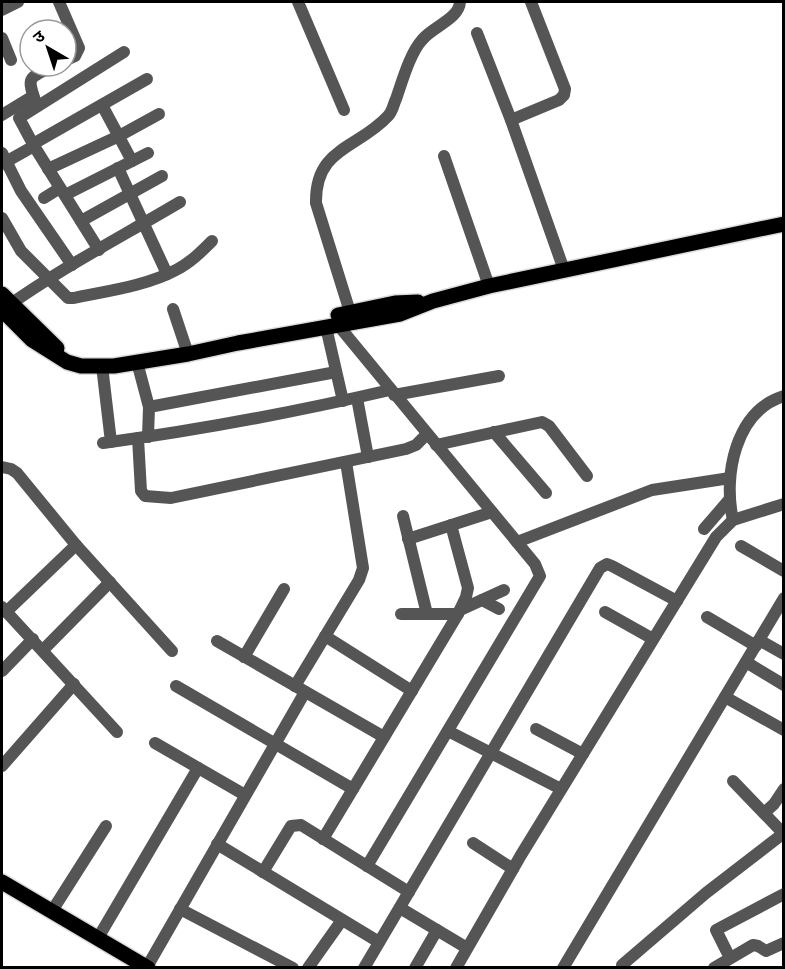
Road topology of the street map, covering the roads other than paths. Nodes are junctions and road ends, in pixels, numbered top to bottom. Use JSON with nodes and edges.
{"nodes":[{"id":1,"x":18,"y":2,"type":"edge"},
{"id":2,"x":59,"y":2,"type":"edge"},
{"id":3,"x":298,"y":2,"type":"edge"},
{"id":4,"x":460,"y":2,"type":"edge"},
{"id":5,"x":531,"y":2,"type":"edge"},
{"id":6,"x":2,"y":10,"type":"edge"},
{"id":7,"x":66,"y":18,"type":"edge"},
{"id":8,"x":477,"y":33,"type":"dead end"},
{"id":9,"x":2,"y":38,"type":"edge"},
{"id":10,"x":124,"y":52,"type":"dead end"},
{"id":11,"x":11,"y":60,"type":"dead end"},
{"id":12,"x":32,"y":78,"type":"edge"},
{"id":13,"x":147,"y":79,"type":"dead end"},
{"id":14,"x":35,"y":101,"type":"junction"},
{"id":15,"x":102,"y":105,"type":"junction"},
{"id":16,"x":344,"y":110,"type":"dead end"},
{"id":17,"x":159,"y":114,"type":"dead end"},
{"id":18,"x":2,"y":115,"type":"edge"},
{"id":19,"x":511,"y":120,"type":"junction"},
{"id":20,"x":119,"y":136,"type":"junction"},
{"id":21,"x":34,"y":145,"type":"junction"},
{"id":22,"x":148,"y":153,"type":"dead end"},
{"id":23,"x":444,"y":156,"type":"dead end"},
{"id":24,"x":3,"y":160,"type":"edge"},
{"id":25,"x":132,"y":161,"type":"junction"},
{"id":26,"x":118,"y":168,"type":"junction"},
{"id":27,"x":48,"y":169,"type":"junction"},
{"id":28,"x":162,"y":176,"type":"dead end"},
{"id":29,"x":62,"y":191,"type":"junction"},
{"id":30,"x":130,"y":194,"type":"junction"},
{"id":31,"x":44,"y":198,"type":"dead end"},
{"id":32,"x":180,"y":202,"type":"dead end"},
{"id":33,"x":2,"y":218,"type":"edge"},
{"id":34,"x":81,"y":221,"type":"junction"},
{"id":35,"x":144,"y":223,"type":"junction"},
{"id":36,"x":783,"y":224,"type":"edge"},
{"id":37,"x":212,"y":241,"type":"dead end"},
{"id":38,"x":99,"y":250,"type":"junction"},
{"id":39,"x":72,"y":265,"type":"junction"},
{"id":40,"x":564,"y":270,"type":"junction"},
{"id":41,"x":167,"y":274,"type":"junction"},
{"id":42,"x":47,"y":279,"type":"junction"},
{"id":43,"x":489,"y":286,"type":"junction"},
{"id":44,"x":433,"y":301,"type":"junction"},
{"id":45,"x":4,"y":305,"type":"edge"},
{"id":46,"x":172,"y":309,"type":"dead end"},
{"id":47,"x":350,"y":312,"type":"junction"},
{"id":48,"x":332,"y":326,"type":"junction"},
{"id":49,"x":187,"y":350,"type":"junction"},
{"id":50,"x":137,"y":362,"type":"junction"},
{"id":51,"x":102,"y":366,"type":"junction"},
{"id":52,"x":336,"y":372,"type":"junction"},
{"id":53,"x":499,"y":376,"type":"dead end"},
{"id":54,"x":392,"y":392,"type":"junction"},
{"id":55,"x":783,"y":396,"type":"edge"},
{"id":56,"x":357,"y":398,"type":"junction"},
{"id":57,"x":343,"y":401,"type":"junction"},
{"id":58,"x":149,"y":407,"type":"junction"},
{"id":59,"x":494,"y":432,"type":"junction"},
{"id":60,"x":427,"y":435,"type":"junction"},
{"id":61,"x":143,"y":437,"type":"junction"},
{"id":62,"x":436,"y":445,"type":"junction"},
{"id":63,"x":368,"y":457,"type":"junction"},
{"id":64,"x":346,"y":462,"type":"junction"},
{"id":65,"x":2,"y":467,"type":"edge"},
{"id":66,"x":587,"y":476,"type":"dead end"},
{"id":67,"x":730,"y":478,"type":"junction"},
{"id":68,"x":546,"y":493,"type":"dead end"},
{"id":69,"x":729,"y":500,"type":"junction"},
{"id":70,"x":783,"y":504,"type":"edge"},
{"id":71,"x":492,"y":512,"type":"junction"},
{"id":72,"x":403,"y":516,"type":"dead end"},
{"id":73,"x":733,"y":520,"type":"junction"},
{"id":74,"x":451,"y":525,"type":"junction"},
{"id":75,"x":704,"y":529,"type":"dead end"},
{"id":76,"x":408,"y":539,"type":"junction"},
{"id":77,"x":517,"y":542,"type":"junction"},
{"id":78,"x":76,"y":545,"type":"junction"},
{"id":79,"x":741,"y":546,"type":"dead end"},
{"id":80,"x":783,"y":571,"type":"edge"},
{"id":81,"x":110,"y":582,"type":"junction"},
{"id":82,"x":284,"y":589,"type":"dead end"},
{"id":83,"x":504,"y":591,"type":"dead end"},
{"id":84,"x":482,"y":600,"type":"junction"},
{"id":85,"x":677,"y":601,"type":"junction"},
{"id":86,"x":783,"y":601,"type":"edge"},
{"id":87,"x":4,"y":609,"type":"edge"},
{"id":88,"x":499,"y":609,"type":"dead end"},
{"id":89,"x":459,"y":612,"type":"junction"},
{"id":90,"x":605,"y":612,"type":"dead end"},
{"id":91,"x":427,"y":614,"type":"junction"},
{"id":92,"x":401,"y":615,"type":"dead end"},
{"id":93,"x":707,"y":617,"type":"dead end"},
{"id":94,"x":325,"y":636,"type":"junction"},
{"id":95,"x":33,"y":639,"type":"junction"},
{"id":96,"x":653,"y":639,"type":"junction"},
{"id":97,"x":217,"y":641,"type":"dead end"},
{"id":98,"x":758,"y":643,"type":"junction"},
{"id":99,"x":43,"y":650,"type":"junction"},
{"id":100,"x":172,"y":651,"type":"dead end"},
{"id":101,"x":783,"y":654,"type":"edge"},
{"id":102,"x":244,"y":657,"type":"junction"},
{"id":103,"x":746,"y":662,"type":"junction"},
{"id":104,"x":2,"y":671,"type":"edge"},
{"id":105,"x":74,"y":684,"type":"junction"},
{"id":106,"x":783,"y":685,"type":"edge"},
{"id":107,"x":176,"y":686,"type":"dead end"},
{"id":108,"x":300,"y":689,"type":"junction"},
{"id":109,"x":412,"y":691,"type":"junction"},
{"id":110,"x":725,"y":697,"type":"junction"},
{"id":111,"x":536,"y":729,"type":"dead end"},
{"id":112,"x":783,"y":730,"type":"edge"},
{"id":113,"x":448,"y":731,"type":"junction"},
{"id":114,"x":117,"y":732,"type":"dead end"},
{"id":115,"x":384,"y":737,"type":"junction"},
{"id":116,"x":154,"y":743,"type":"dead end"},
{"id":117,"x":275,"y":744,"type":"junction"},
{"id":118,"x":491,"y":753,"type":"junction"},
{"id":119,"x":583,"y":754,"type":"junction"},
{"id":120,"x":2,"y":766,"type":"edge"},
{"id":121,"x":198,"y":768,"type":"junction"},
{"id":122,"x":733,"y":781,"type":"dead end"},
{"id":123,"x":353,"y":789,"type":"junction"},
{"id":124,"x":561,"y":789,"type":"junction"},
{"id":125,"x":783,"y":789,"type":"edge"},
{"id":126,"x":245,"y":795,"type":"junction"},
{"id":127,"x":764,"y":813,"type":"junction"},
{"id":128,"x":106,"y":826,"type":"dead end"},
{"id":129,"x":783,"y":833,"type":"edge"},
{"id":130,"x":323,"y":839,"type":"junction"},
{"id":131,"x":473,"y":843,"type":"dead end"},
{"id":132,"x":218,"y":844,"type":"junction"},
{"id":133,"x":367,"y":866,"type":"junction"},
{"id":134,"x":513,"y":868,"type":"junction"},
{"id":135,"x":263,"y":872,"type":"junction"},
{"id":136,"x":2,"y":882,"type":"edge"},
{"id":137,"x":409,"y":892,"type":"junction"},
{"id":138,"x":783,"y":894,"type":"edge"},
{"id":139,"x":400,"y":908,"type":"junction"},
{"id":140,"x":180,"y":909,"type":"junction"},
{"id":141,"x":52,"y":911,"type":"junction"},
{"id":142,"x":342,"y":920,"type":"junction"},
{"id":143,"x":437,"y":930,"type":"junction"},
{"id":144,"x":98,"y":938,"type":"junction"},
{"id":145,"x":379,"y":942,"type":"junction"},
{"id":146,"x":783,"y":942,"type":"edge"},
{"id":147,"x":467,"y":948,"type":"junction"},
{"id":148,"x":727,"y":952,"type":"dead end"},
{"id":149,"x":622,"y":964,"type":"dead end"},
{"id":150,"x":147,"y":967,"type":"edge"},
{"id":151,"x":293,"y":968,"type":"edge"},
{"id":152,"x":308,"y":968,"type":"edge"},
{"id":153,"x":364,"y":968,"type":"edge"},
{"id":154,"x":415,"y":968,"type":"edge"},
{"id":155,"x":456,"y":968,"type":"edge"},
{"id":156,"x":563,"y":968,"type":"edge"},
{"id":157,"x":714,"y":968,"type":"edge"}],
"edges":[{"from":1,"to":6,"type":"street"},
{"from":2,"to":7,"type":"street"},
{"from":3,"to":16,"type":"street"},
{"from":4,"to":47,"type":"street"},
{"from":5,"to":19,"type":"street"},
{"from":8,"to":19,"type":"street"},
{"from":9,"to":11,"type":"street"},
{"from":10,"to":14,"type":"street"},
{"from":12,"to":14,"type":"street"},
{"from":13,"to":15,"type":"street"},
{"from":14,"to":18,"type":"street"},
{"from":14,"to":21,"type":"street"},
{"from":15,"to":20,"type":"street"},
{"from":15,"to":21,"type":"street"},
{"from":17,"to":20,"type":"street"},
{"from":19,"to":40,"type":"street"},
{"from":20,"to":25,"type":"street"},
{"from":20,"to":27,"type":"street"},
{"from":21,"to":24,"type":"street"},
{"from":21,"to":27,"type":"street"},
{"from":22,"to":25,"type":"street"},
{"from":23,"to":43,"type":"street"},
{"from":24,"to":39,"type":"street"},
{"from":25,"to":26,"type":"street"},
{"from":26,"to":29,"type":"street"},
{"from":26,"to":30,"type":"street"},
{"from":27,"to":29,"type":"street"},
{"from":28,"to":30,"type":"street"},
{"from":29,"to":31,"type":"street"},
{"from":29,"to":34,"type":"street"},
{"from":30,"to":34,"type":"street"},
{"from":30,"to":35,"type":"street"},
{"from":32,"to":35,"type":"street"},
{"from":33,"to":42,"type":"street"},
{"from":34,"to":38,"type":"street"},
{"from":35,"to":38,"type":"street"},
{"from":35,"to":41,"type":"street"},
{"from":36,"to":40,"type":"main road"},
{"from":37,"to":41,"type":"street"},
{"from":38,"to":39,"type":"street"},
{"from":39,"to":42,"type":"street"},
{"from":40,"to":43,"type":"main road"},
{"from":41,"to":42,"type":"street"},
{"from":42,"to":45,"type":"street"},
{"from":43,"to":44,"type":"main road"},
{"from":44,"to":47,"type":"main road"},
{"from":44,"to":48,"type":"main road"},
{"from":45,"to":49,"type":"main road"},
{"from":45,"to":51,"type":"main road"},
{"from":46,"to":49,"type":"street"},
{"from":47,"to":49,"type":"main road"},
{"from":48,"to":49,"type":"main road"},
{"from":48,"to":52,"type":"street"},
{"from":48,"to":54,"type":"street"},
{"from":49,"to":50,"type":"main road"},
{"from":50,"to":51,"type":"main road"},
{"from":50,"to":58,"type":"street"},
{"from":51,"to":61,"type":"street"},
{"from":52,"to":57,"type":"street"},
{"from":52,"to":58,"type":"street"},
{"from":53,"to":54,"type":"street"},
{"from":54,"to":56,"type":"street"},
{"from":54,"to":60,"type":"street"},
{"from":55,"to":67,"type":"street"},
{"from":56,"to":57,"type":"street"},
{"from":56,"to":63,"type":"street"},
{"from":57,"to":61,"type":"street"},
{"from":58,"to":61,"type":"street"},
{"from":59,"to":62,"type":"street"},
{"from":59,"to":66,"type":"street"},
{"from":59,"to":68,"type":"street"},
{"from":60,"to":62,"type":"street"},
{"from":60,"to":63,"type":"street"},
{"from":61,"to":64,"type":"street"},
{"from":62,"to":71,"type":"street"},
{"from":63,"to":64,"type":"street"},
{"from":64,"to":94,"type":"street"},
{"from":65,"to":78,"type":"street"},
{"from":67,"to":69,"type":"street"},
{"from":67,"to":77,"type":"street"},
{"from":69,"to":73,"type":"street"},
{"from":69,"to":75,"type":"street"},
{"from":70,"to":73,"type":"street"},
{"from":71,"to":74,"type":"street"},
{"from":71,"to":77,"type":"street"},
{"from":72,"to":76,"type":"street"},
{"from":73,"to":85,"type":"street"},
{"from":74,"to":76,"type":"street"},
{"from":74,"to":89,"type":"street"},
{"from":76,"to":91,"type":"street"},
{"from":77,"to":113,"type":"street"},
{"from":78,"to":81,"type":"street"},
{"from":78,"to":87,"type":"street"},
{"from":79,"to":80,"type":"street"},
{"from":81,"to":99,"type":"street"},
{"from":81,"to":100,"type":"street"},
{"from":82,"to":102,"type":"street"},
{"from":83,"to":84,"type":"street"},
{"from":84,"to":88,"type":"street"},
{"from":84,"to":89,"type":"street"},
{"from":85,"to":96,"type":"street"},
{"from":85,"to":118,"type":"street"},
{"from":86,"to":98,"type":"street"},
{"from":87,"to":95,"type":"street"},
{"from":89,"to":91,"type":"street"},
{"from":89,"to":109,"type":"street"},
{"from":90,"to":96,"type":"street"},
{"from":91,"to":92,"type":"street"},
{"from":93,"to":98,"type":"street"},
{"from":94,"to":108,"type":"street"},
{"from":94,"to":109,"type":"street"},
{"from":95,"to":99,"type":"street"},
{"from":95,"to":104,"type":"street"},
{"from":96,"to":119,"type":"street"},
{"from":97,"to":102,"type":"street"},
{"from":98,"to":101,"type":"street"},
{"from":98,"to":103,"type":"street"},
{"from":99,"to":105,"type":"street"},
{"from":102,"to":108,"type":"street"},
{"from":103,"to":106,"type":"street"},
{"from":103,"to":110,"type":"street"},
{"from":105,"to":114,"type":"street"},
{"from":105,"to":120,"type":"street"},
{"from":107,"to":117,"type":"street"},
{"from":108,"to":115,"type":"street"},
{"from":108,"to":117,"type":"street"},
{"from":109,"to":115,"type":"street"},
{"from":110,"to":112,"type":"street"},
{"from":110,"to":156,"type":"street"},
{"from":111,"to":119,"type":"street"},
{"from":113,"to":118,"type":"street"},
{"from":113,"to":133,"type":"street"},
{"from":115,"to":123,"type":"street"},
{"from":116,"to":121,"type":"street"},
{"from":117,"to":123,"type":"street"},
{"from":117,"to":126,"type":"street"},
{"from":118,"to":124,"type":"street"},
{"from":118,"to":137,"type":"street"},
{"from":119,"to":124,"type":"street"},
{"from":121,"to":126,"type":"street"},
{"from":121,"to":144,"type":"street"},
{"from":122,"to":127,"type":"street"},
{"from":123,"to":130,"type":"street"},
{"from":124,"to":134,"type":"street"},
{"from":125,"to":127,"type":"street"},
{"from":126,"to":132,"type":"street"},
{"from":127,"to":129,"type":"street"},
{"from":128,"to":141,"type":"street"},
{"from":129,"to":149,"type":"street"},
{"from":130,"to":133,"type":"street"},
{"from":130,"to":135,"type":"street"},
{"from":131,"to":134,"type":"street"},
{"from":132,"to":135,"type":"street"},
{"from":132,"to":140,"type":"street"},
{"from":133,"to":137,"type":"street"},
{"from":134,"to":147,"type":"street"},
{"from":135,"to":142,"type":"street"},
{"from":136,"to":141,"type":"main road"},
{"from":137,"to":139,"type":"street"},
{"from":138,"to":148,"type":"street"},
{"from":139,"to":143,"type":"street"},
{"from":139,"to":145,"type":"street"},
{"from":140,"to":150,"type":"street"},
{"from":140,"to":151,"type":"street"},
{"from":141,"to":144,"type":"main road"},
{"from":142,"to":145,"type":"street"},
{"from":142,"to":152,"type":"street"},
{"from":143,"to":147,"type":"street"},
{"from":143,"to":154,"type":"street"},
{"from":144,"to":150,"type":"main road"},
{"from":145,"to":153,"type":"street"},
{"from":146,"to":157,"type":"street"},
{"from":147,"to":155,"type":"street"}]}
